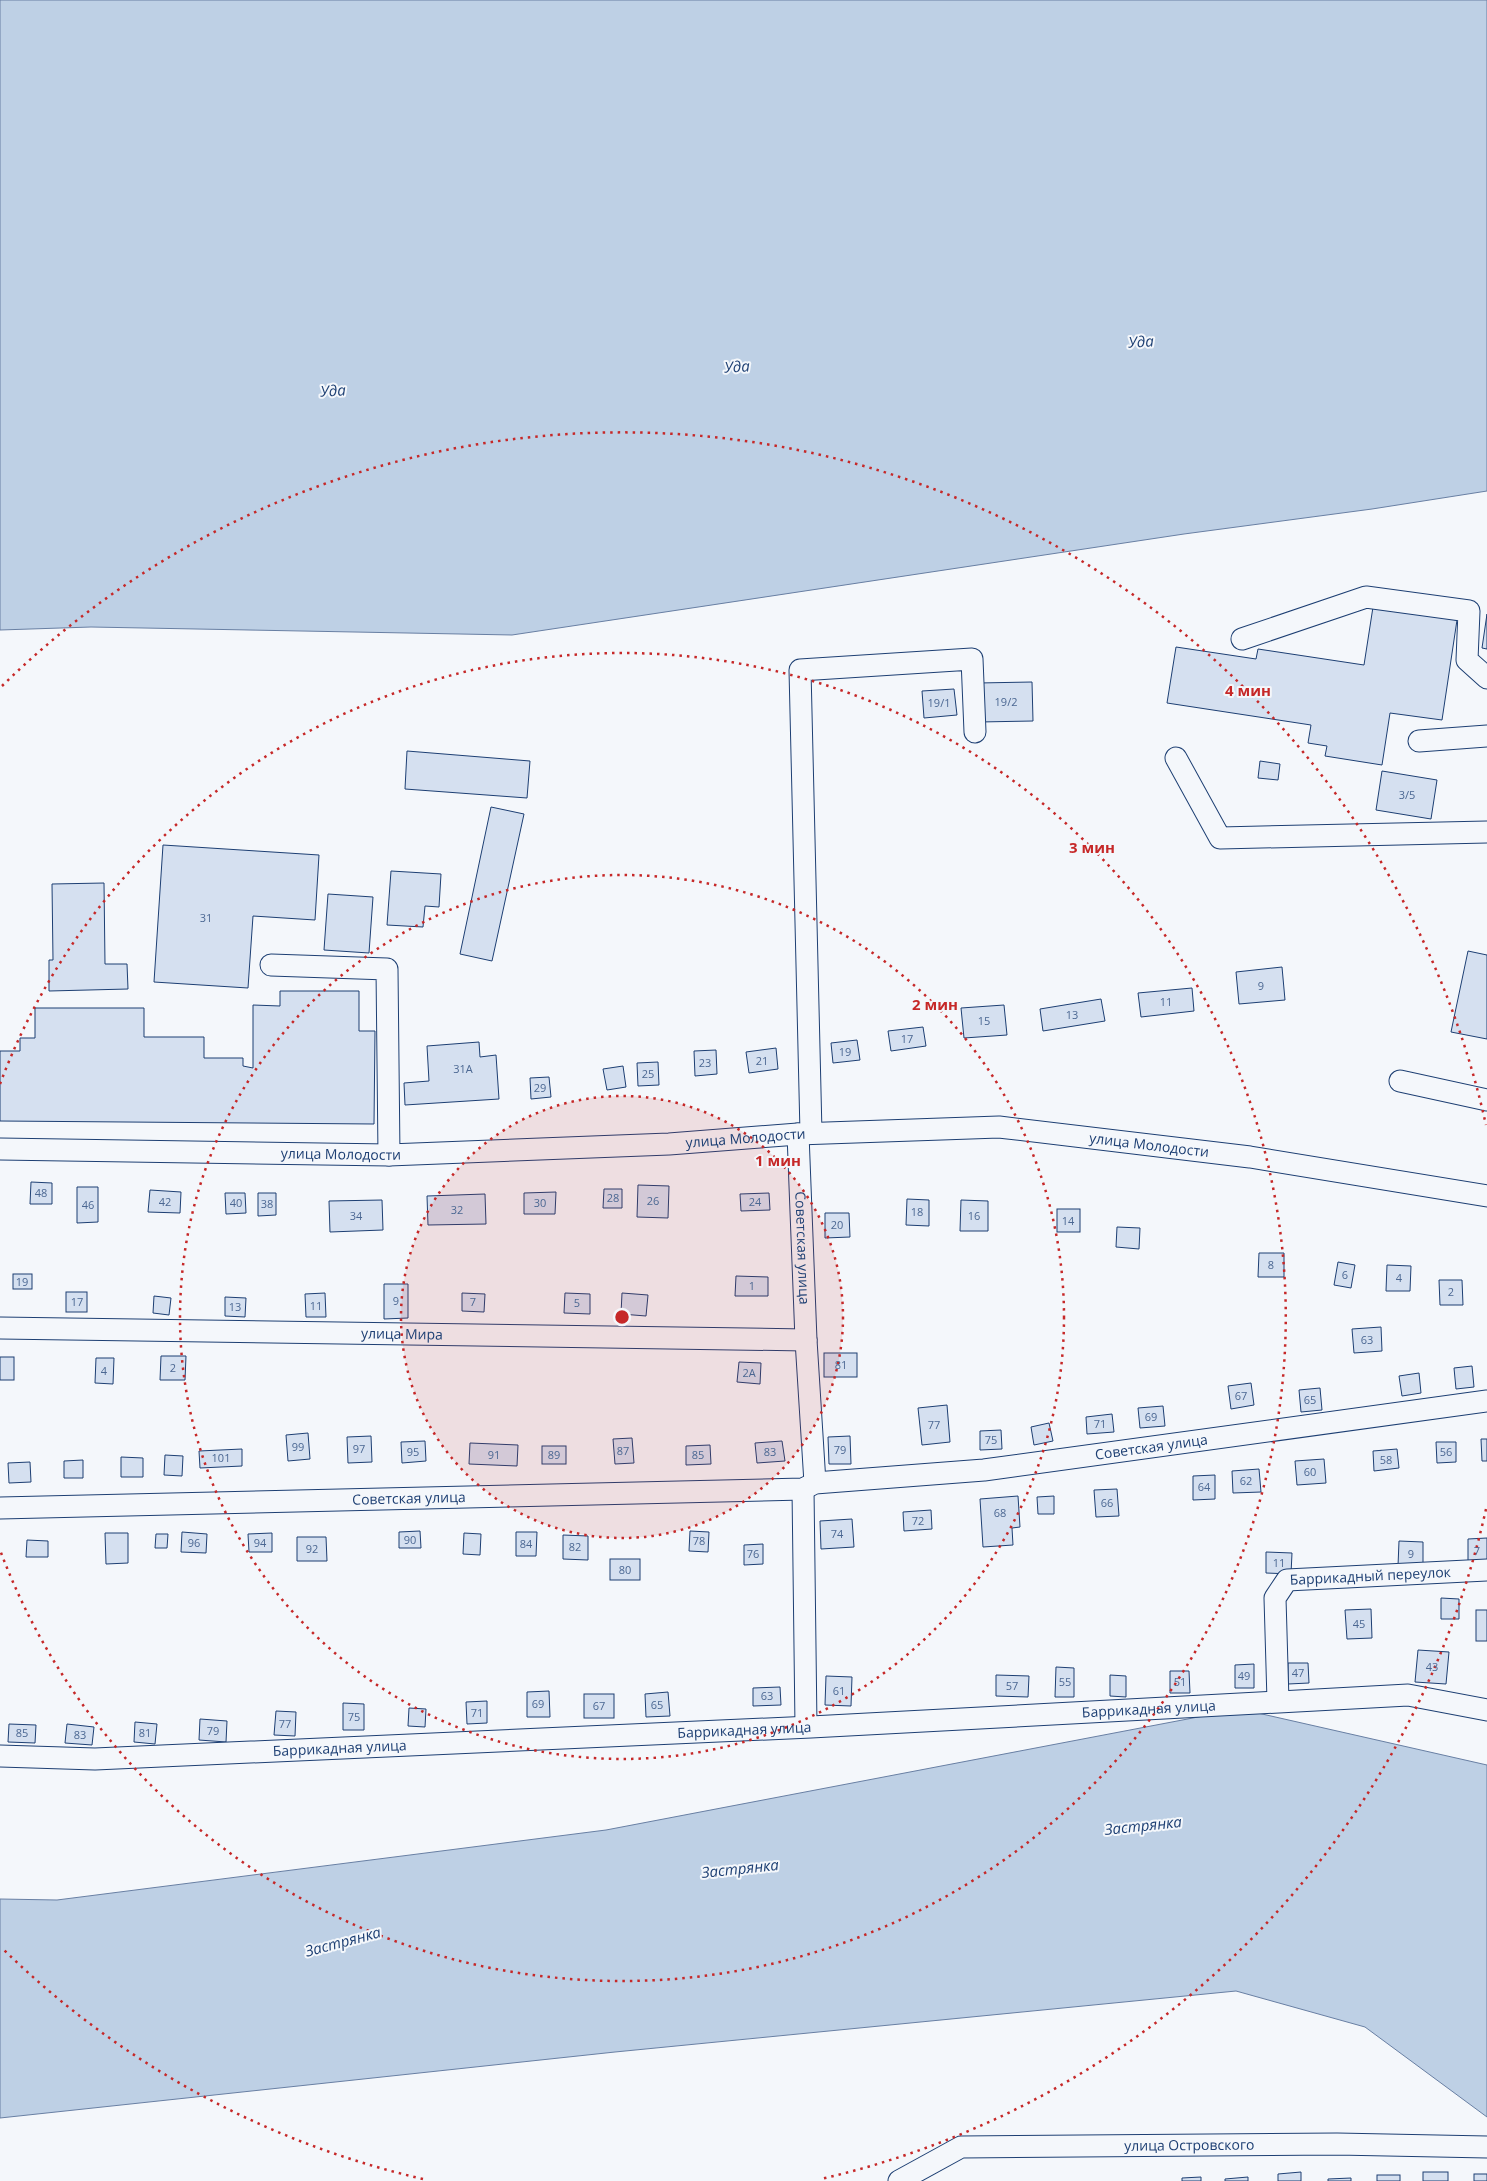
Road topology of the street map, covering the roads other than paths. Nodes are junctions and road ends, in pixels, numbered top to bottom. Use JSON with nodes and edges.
{"nodes":[{"id":1,"x":1242,"y":639,"type":"dead end"},
{"id":2,"x":1487,"y":678,"type":"edge"},
{"id":3,"x":975,"y":732,"type":"dead end"},
{"id":4,"x":1487,"y":736,"type":"edge"},
{"id":5,"x":1419,"y":741,"type":"dead end"},
{"id":6,"x":1176,"y":758,"type":"dead end"},
{"id":7,"x":1487,"y":832,"type":"edge"},
{"id":8,"x":272,"y":965,"type":"dead end"},
{"id":9,"x":1400,"y":1081,"type":"dead end"},
{"id":10,"x":1487,"y":1100,"type":"edge"},
{"id":11,"x":805,"y":1134,"type":"junction"},
{"id":12,"x":0,"y":1149,"type":"edge"},
{"id":13,"x":390,"y":1155,"type":"junction"},
{"id":14,"x":1487,"y":1196,"type":"edge"},
{"id":15,"x":0,"y":1328,"type":"edge"},
{"id":16,"x":806,"y":1340,"type":"junction"},
{"id":17,"x":1487,"y":1401,"type":"edge"},
{"id":18,"x":809,"y":1486,"type":"junction"},
{"id":19,"x":0,"y":1508,"type":"edge"},
{"id":20,"x":1487,"y":1570,"type":"edge"},
{"id":21,"x":1278,"y":1701,"type":"junction"},
{"id":22,"x":1487,"y":1710,"type":"edge"},
{"id":23,"x":806,"y":1726,"type":"junction"},
{"id":24,"x":0,"y":1756,"type":"edge"},
{"id":25,"x":1487,"y":2147,"type":"edge"},
{"id":26,"x":899,"y":2181,"type":"edge"}],
"edges":[{"from":1,"to":2,"type":"street"},
{"from":3,"to":11,"type":"street","name":"Советская улица"},
{"from":4,"to":5,"type":"street"},
{"from":6,"to":7,"type":"street"},
{"from":8,"to":13,"type":"street"},
{"from":9,"to":10,"type":"street"},
{"from":11,"to":13,"type":"street","name":"улица Молодости"},
{"from":11,"to":14,"type":"street","name":"улица Молодости"},
{"from":11,"to":16,"type":"street","name":"Советская улица"},
{"from":12,"to":13,"type":"street","name":"улица Молодости"},
{"from":15,"to":16,"type":"street","name":"улица Мира"},
{"from":16,"to":18,"type":"street","name":"Советская улица"},
{"from":17,"to":18,"type":"street","name":"Советская улица"},
{"from":18,"to":19,"type":"street","name":"Советская улица"},
{"from":18,"to":23,"type":"street"},
{"from":20,"to":21,"type":"street","name":"Баррикадный переулок"},
{"from":21,"to":22,"type":"street","name":"Баррикадная улица"},
{"from":21,"to":23,"type":"street","name":"Баррикадная улица"},
{"from":23,"to":24,"type":"street","name":"Баррикадная улица"},
{"from":25,"to":26,"type":"street","name":"улица Островского"}]}
